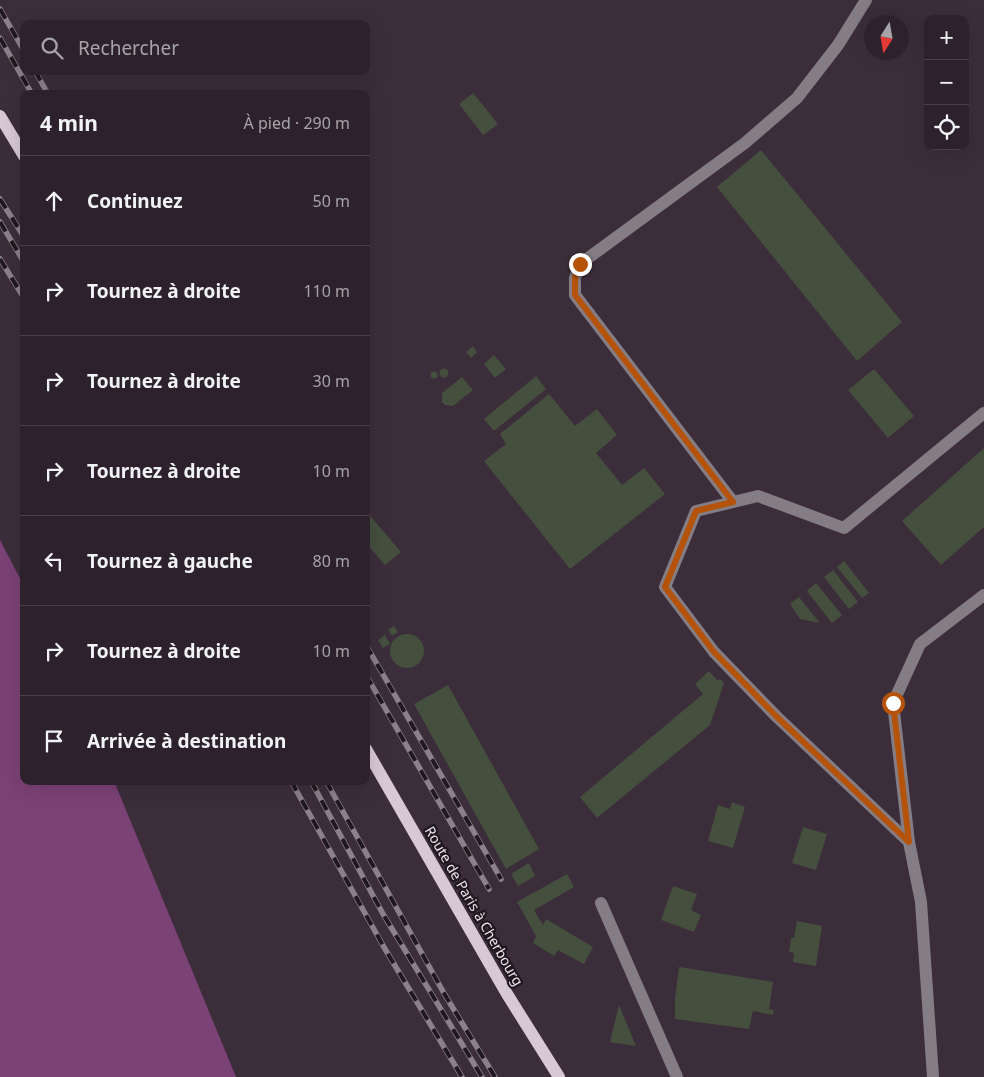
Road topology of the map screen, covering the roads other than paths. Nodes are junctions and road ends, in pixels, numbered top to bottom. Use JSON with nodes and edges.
{"nodes":[{"id":1,"x":866,"y":0,"type":"edge"},
{"id":2,"x":0,"y":116,"type":"edge"},
{"id":3,"x":20,"y":149,"type":"edge"},
{"id":4,"x":984,"y":413,"type":"edge"},
{"id":5,"x":733,"y":502,"type":"junction"},
{"id":6,"x":984,"y":595,"type":"edge"},
{"id":7,"x":370,"y":756,"type":"edge"},
{"id":8,"x":909,"y":842,"type":"junction"},
{"id":9,"x":601,"y":902,"type":"dead end"},
{"id":10,"x":559,"y":1077,"type":"edge"},
{"id":11,"x":677,"y":1077,"type":"edge"},
{"id":12,"x":933,"y":1077,"type":"edge"}],
"edges":[{"from":1,"to":5,"type":"street"},
{"from":2,"to":3,"type":"main road"},
{"from":4,"to":5,"type":"street"},
{"from":5,"to":8,"type":"street"},
{"from":6,"to":8,"type":"street"},
{"from":7,"to":10,"type":"main road","name":"Route de Paris à Cherbourg"},
{"from":8,"to":12,"type":"street"},
{"from":9,"to":11,"type":"street"}]}
